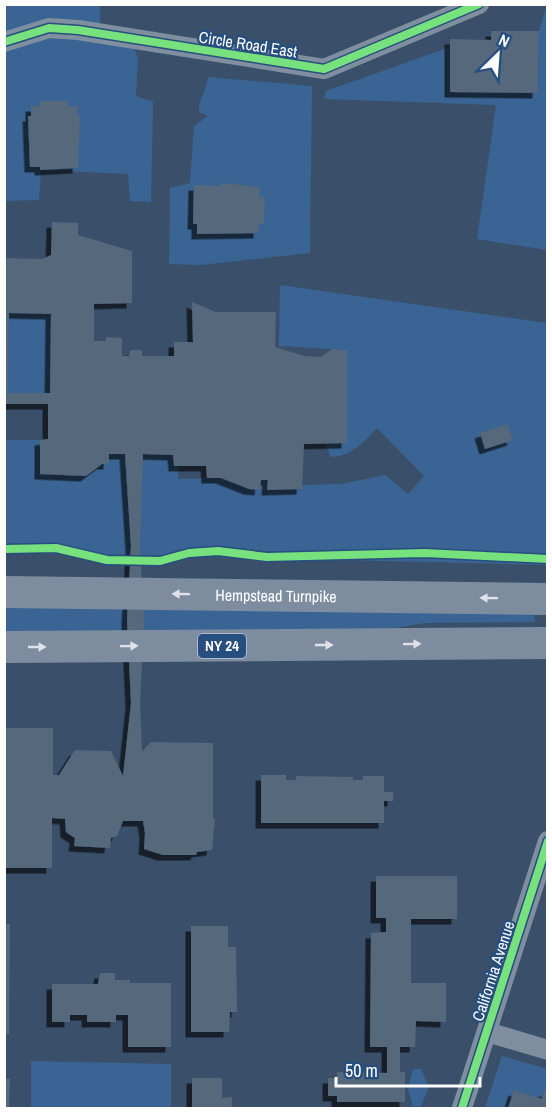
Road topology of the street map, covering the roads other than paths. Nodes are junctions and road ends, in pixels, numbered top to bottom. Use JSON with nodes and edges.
{"nodes":[{"id":1,"x":479,"y":4,"type":"edge"},
{"id":2,"x":4,"y":42,"type":"edge"},
{"id":3,"x":4,"y":592,"type":"edge"},
{"id":4,"x":548,"y":599,"type":"edge"},
{"id":5,"x":548,"y":643,"type":"edge"},
{"id":6,"x":4,"y":647,"type":"edge"},
{"id":7,"x":548,"y":841,"type":"edge"},
{"id":8,"x":487,"y":1032,"type":"junction"},
{"id":9,"x":548,"y":1050,"type":"edge"},
{"id":10,"x":462,"y":1108,"type":"edge"}],
"edges":[{"from":1,"to":2,"type":"street","name":"Circle Road East"},
{"from":4,"to":3,"type":"main road","name":"Hempstead Turnpike","one_way":true},
{"from":6,"to":5,"type":"main road","number":"NY 24","one_way":true},
{"from":7,"to":8,"type":"street","name":"California Avenue"},
{"from":8,"to":9,"type":"street"},
{"from":8,"to":10,"type":"street","name":"California Avenue"}]}
